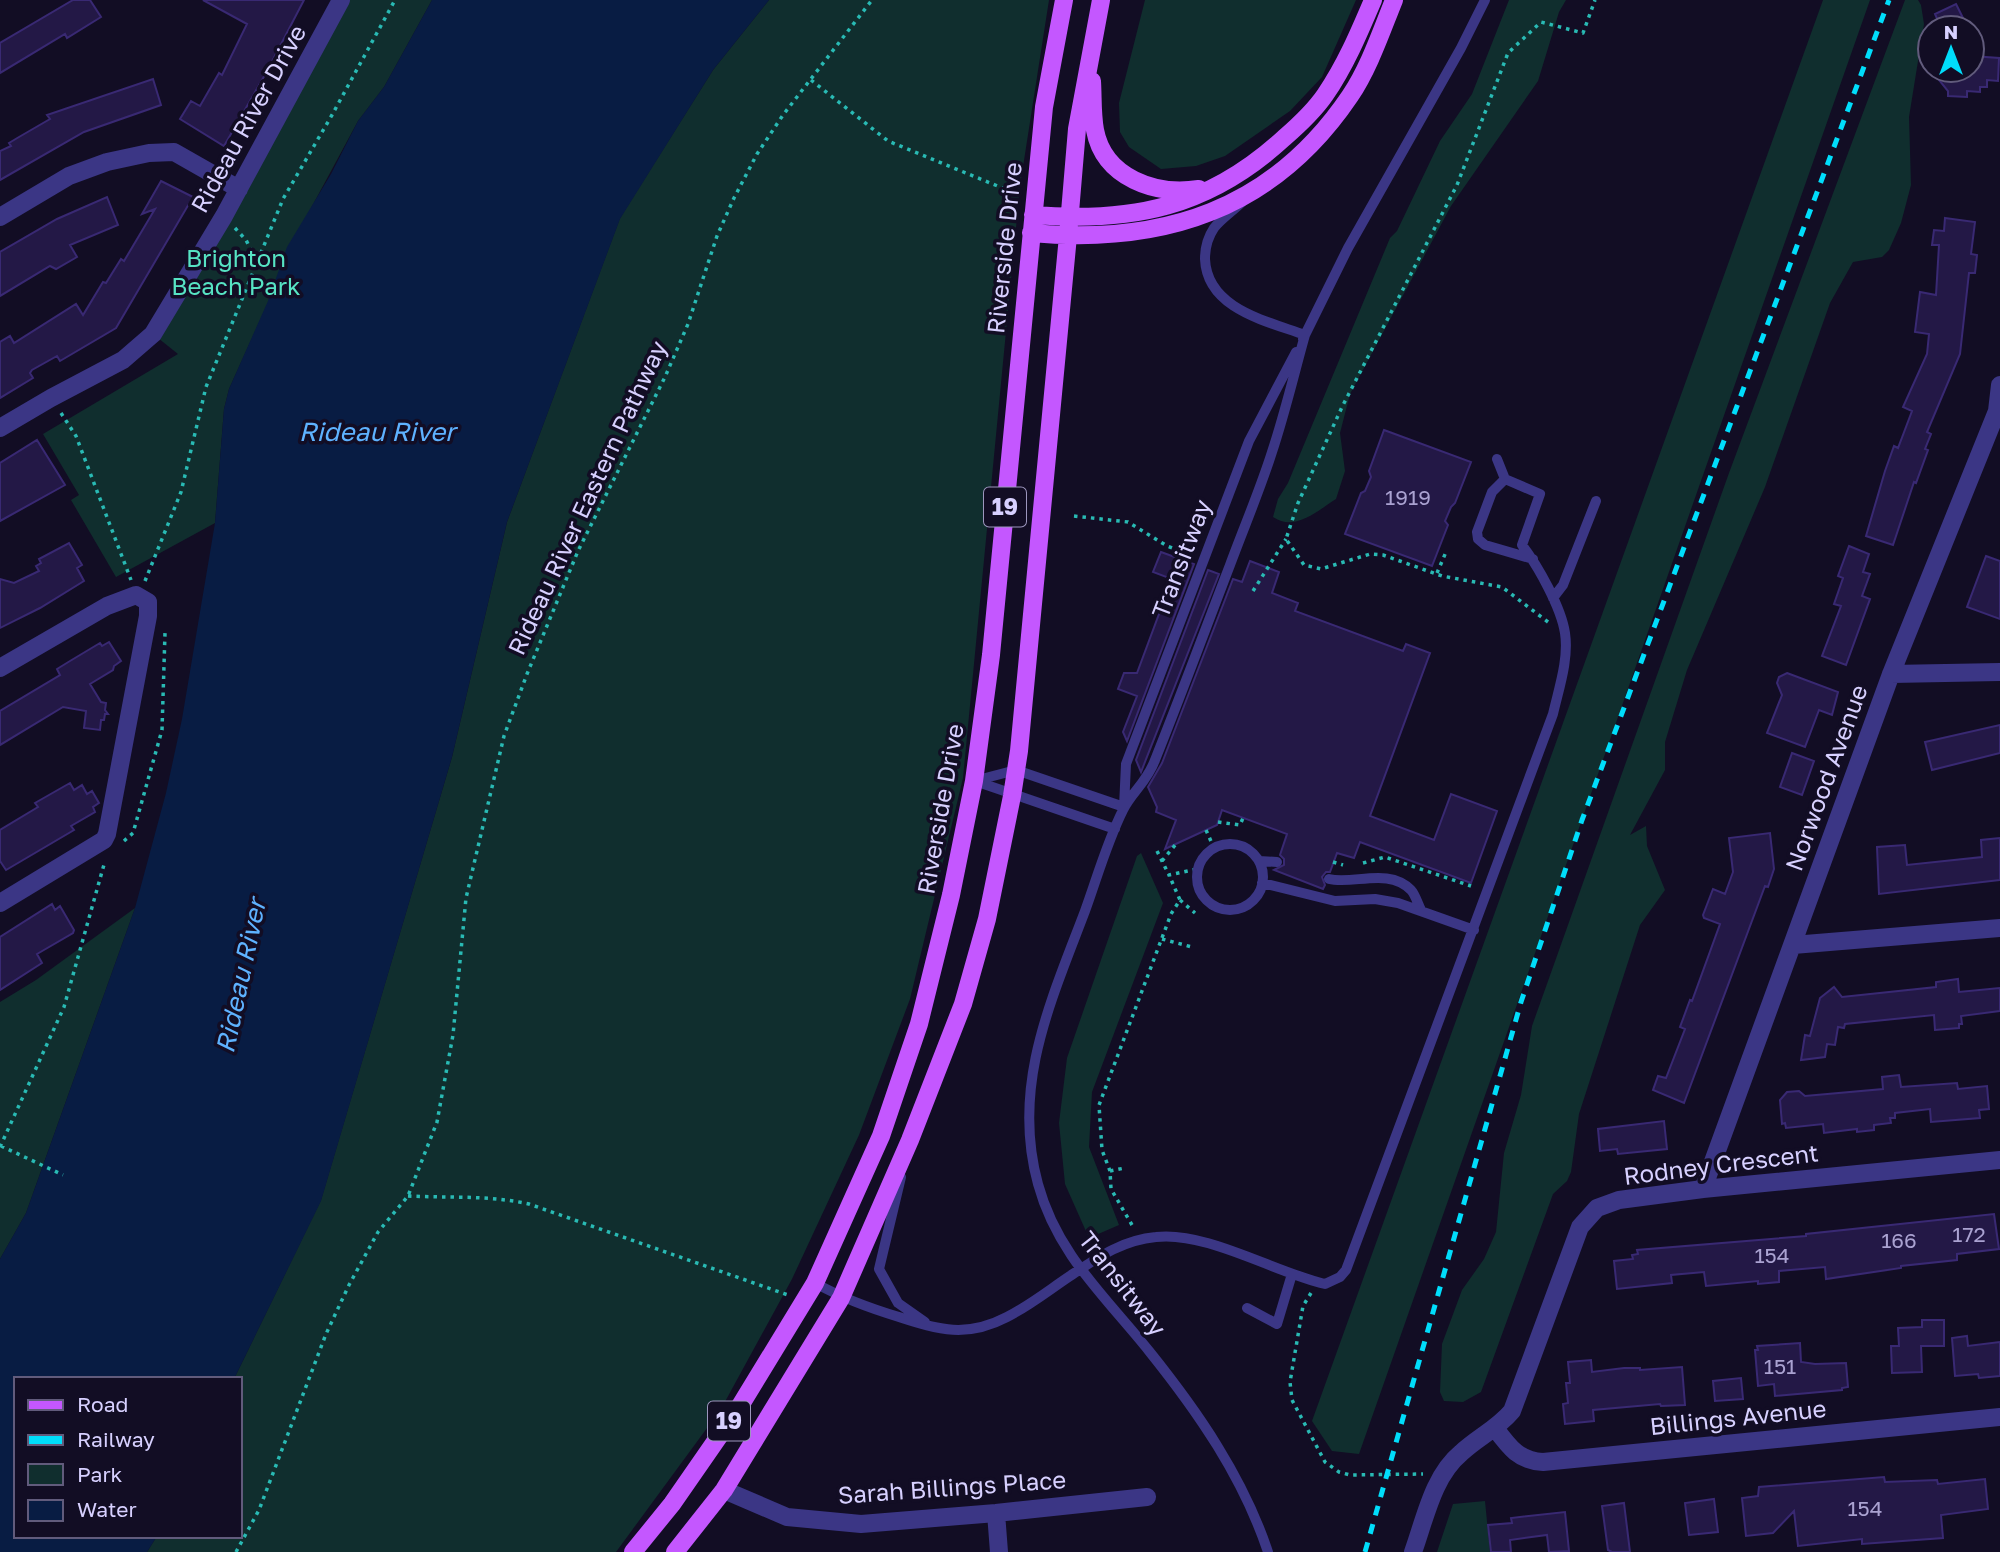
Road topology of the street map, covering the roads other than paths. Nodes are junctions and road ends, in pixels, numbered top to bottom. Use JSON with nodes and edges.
{"nodes":[{"id":1,"x":341,"y":0,"type":"edge"},
{"id":2,"x":1064,"y":0,"type":"edge"},
{"id":3,"x":1101,"y":0,"type":"edge"},
{"id":4,"x":1373,"y":0,"type":"edge"},
{"id":5,"x":1394,"y":0,"type":"edge"},
{"id":6,"x":1485,"y":0,"type":"edge"},
{"id":7,"x":1090,"y":53,"type":"junction"},
{"id":8,"x":1212,"y":187,"type":"junction"},
{"id":9,"x":239,"y":188,"type":"junction"},
{"id":10,"x":1249,"y":195,"type":"junction"},
{"id":11,"x":0,"y":218,"type":"edge"},
{"id":12,"x":1069,"y":218,"type":"junction"},
{"id":13,"x":1032,"y":224,"type":"junction"},
{"id":14,"x":1069,"y":236,"type":"junction"},
{"id":15,"x":1305,"y":335,"type":"junction"},
{"id":16,"x":2000,"y":385,"type":"edge"},
{"id":17,"x":1998,"y":411,"type":"edge"},
{"id":18,"x":0,"y":428,"type":"edge"},
{"id":19,"x":1497,"y":459,"type":"dead end"},
{"id":20,"x":1505,"y":479,"type":"junction"},
{"id":21,"x":1596,"y":501,"type":"dead end"},
{"id":22,"x":1533,"y":559,"type":"junction"},
{"id":23,"x":1553,"y":598,"type":"junction"},
{"id":24,"x":0,"y":668,"type":"edge"},
{"id":25,"x":2000,"y":672,"type":"edge"},
{"id":26,"x":1891,"y":674,"type":"junction"},
{"id":27,"x":1016,"y":770,"type":"junction"},
{"id":28,"x":974,"y":781,"type":"junction"},
{"id":29,"x":1012,"y":796,"type":"junction"},
{"id":30,"x":1124,"y":807,"type":"junction"},
{"id":31,"x":1115,"y":829,"type":"junction"},
{"id":32,"x":1259,"y":861,"type":"junction"},
{"id":33,"x":1277,"y":862,"type":"dead end"},
{"id":34,"x":1329,"y":879,"type":"dead end"},
{"id":35,"x":1262,"y":883,"type":"junction"},
{"id":36,"x":0,"y":903,"type":"edge"},
{"id":37,"x":1421,"y":910,"type":"junction"},
{"id":38,"x":2000,"y":928,"type":"edge"},
{"id":39,"x":1474,"y":930,"type":"junction"},
{"id":40,"x":1793,"y":945,"type":"junction"},
{"id":41,"x":910,"y":1140,"type":"junction"},
{"id":42,"x":2000,"y":1160,"type":"edge"},
{"id":43,"x":1703,"y":1189,"type":"junction"},
{"id":44,"x":1292,"y":1274,"type":"junction"},
{"id":45,"x":815,"y":1283,"type":"junction"},
{"id":46,"x":841,"y":1298,"type":"junction"},
{"id":47,"x":1247,"y":1308,"type":"dead end"},
{"id":48,"x":934,"y":1329,"type":"junction"},
{"id":49,"x":2000,"y":1417,"type":"edge"},
{"id":50,"x":1495,"y":1428,"type":"junction"},
{"id":51,"x":724,"y":1490,"type":"junction"},
{"id":52,"x":1147,"y":1497,"type":"dead end"},
{"id":53,"x":996,"y":1513,"type":"junction"},
{"id":54,"x":1264,"y":1541,"type":"junction"},
{"id":55,"x":633,"y":1552,"type":"edge"},
{"id":56,"x":675,"y":1552,"type":"edge"},
{"id":57,"x":999,"y":1552,"type":"edge"},
{"id":58,"x":1262,"y":1552,"type":"edge"},
{"id":59,"x":1268,"y":1552,"type":"edge"},
{"id":60,"x":1413,"y":1552,"type":"edge"}],
"edges":[{"from":1,"to":9,"type":"street","name":"Rideau River Drive"},
{"from":2,"to":13,"type":"main road","name":"Riverside Drive","number":"19"},
{"from":3,"to":7,"type":"main road","number":"19"},
{"from":4,"to":8,"type":"main road"},
{"from":5,"to":10,"type":"main road"},
{"from":6,"to":15,"type":"lane","name":"Transitway"},
{"from":7,"to":8,"type":"main road"},
{"from":7,"to":12,"type":"main road","number":"19"},
{"from":8,"to":12,"type":"main road"},
{"from":9,"to":11,"type":"street"},
{"from":9,"to":18,"type":"street","name":"Rideau River Drive"},
{"from":10,"to":14,"type":"main road"},
{"from":10,"to":15,"type":"lane"},
{"from":12,"to":13,"type":"main road"},
{"from":12,"to":14,"type":"main road","number":"19"},
{"from":13,"to":14,"type":"main road"},
{"from":13,"to":28,"type":"main road","name":"Riverside Drive","number":"19"},
{"from":14,"to":27,"type":"main road","number":"19"},
{"from":15,"to":30,"type":"lane","name":"Transitway"},
{"from":15,"to":30,"type":"lane","name":"Transitway"},
{"from":16,"to":17,"type":"street","name":"Norwood Avenue"},
{"from":17,"to":26,"type":"street","name":"Norwood Avenue"},
{"from":19,"to":20,"type":"lane"},
{"from":20,"to":22,"type":"lane"},
{"from":20,"to":22,"type":"lane"},
{"from":21,"to":23,"type":"lane"},
{"from":22,"to":23,"type":"lane"},
{"from":23,"to":39,"type":"lane"},
{"from":24,"to":36,"type":"street"},
{"from":25,"to":26,"type":"street"},
{"from":26,"to":40,"type":"street","name":"Norwood Avenue"},
{"from":27,"to":28,"type":"lane"},
{"from":27,"to":29,"type":"main road","number":"19"},
{"from":27,"to":30,"type":"lane"},
{"from":28,"to":29,"type":"lane"},
{"from":28,"to":45,"type":"main road","name":"Riverside Drive","number":"19"},
{"from":29,"to":31,"type":"lane"},
{"from":29,"to":41,"type":"main road","number":"19"},
{"from":30,"to":31,"type":"lane","name":"Transitway"},
{"from":31,"to":54,"type":"lane","name":"Transitway"},
{"from":32,"to":33,"type":"lane"},
{"from":32,"to":35,"type":"lane"},
{"from":32,"to":35,"type":"lane"},
{"from":34,"to":37,"type":"lane"},
{"from":35,"to":37,"type":"lane"},
{"from":37,"to":39,"type":"lane"},
{"from":38,"to":40,"type":"street"},
{"from":39,"to":44,"type":"lane"},
{"from":40,"to":43,"type":"street","name":"Norwood Avenue"},
{"from":41,"to":46,"type":"main road","number":"19"},
{"from":41,"to":48,"type":"lane"},
{"from":42,"to":43,"type":"street","name":"Rodney Crescent"},
{"from":43,"to":50,"type":"street","name":"Rodney Crescent"},
{"from":44,"to":47,"type":"lane"},
{"from":44,"to":48,"type":"lane"},
{"from":45,"to":46,"type":"lane"},
{"from":45,"to":55,"type":"main road","name":"Riverside Drive","number":"19"},
{"from":46,"to":48,"type":"lane"},
{"from":46,"to":51,"type":"main road","number":"19"},
{"from":49,"to":50,"type":"street","name":"Billings Avenue"},
{"from":50,"to":60,"type":"street","name":"Rodney Crescent"},
{"from":51,"to":53,"type":"street","name":"Sarah Billings Place"},
{"from":51,"to":56,"type":"main road","number":"19"},
{"from":52,"to":53,"type":"street","name":"Sarah Billings Place"},
{"from":53,"to":57,"type":"street"},
{"from":54,"to":58,"type":"lane"},
{"from":54,"to":59,"type":"lane","name":"Transitway"}]}
